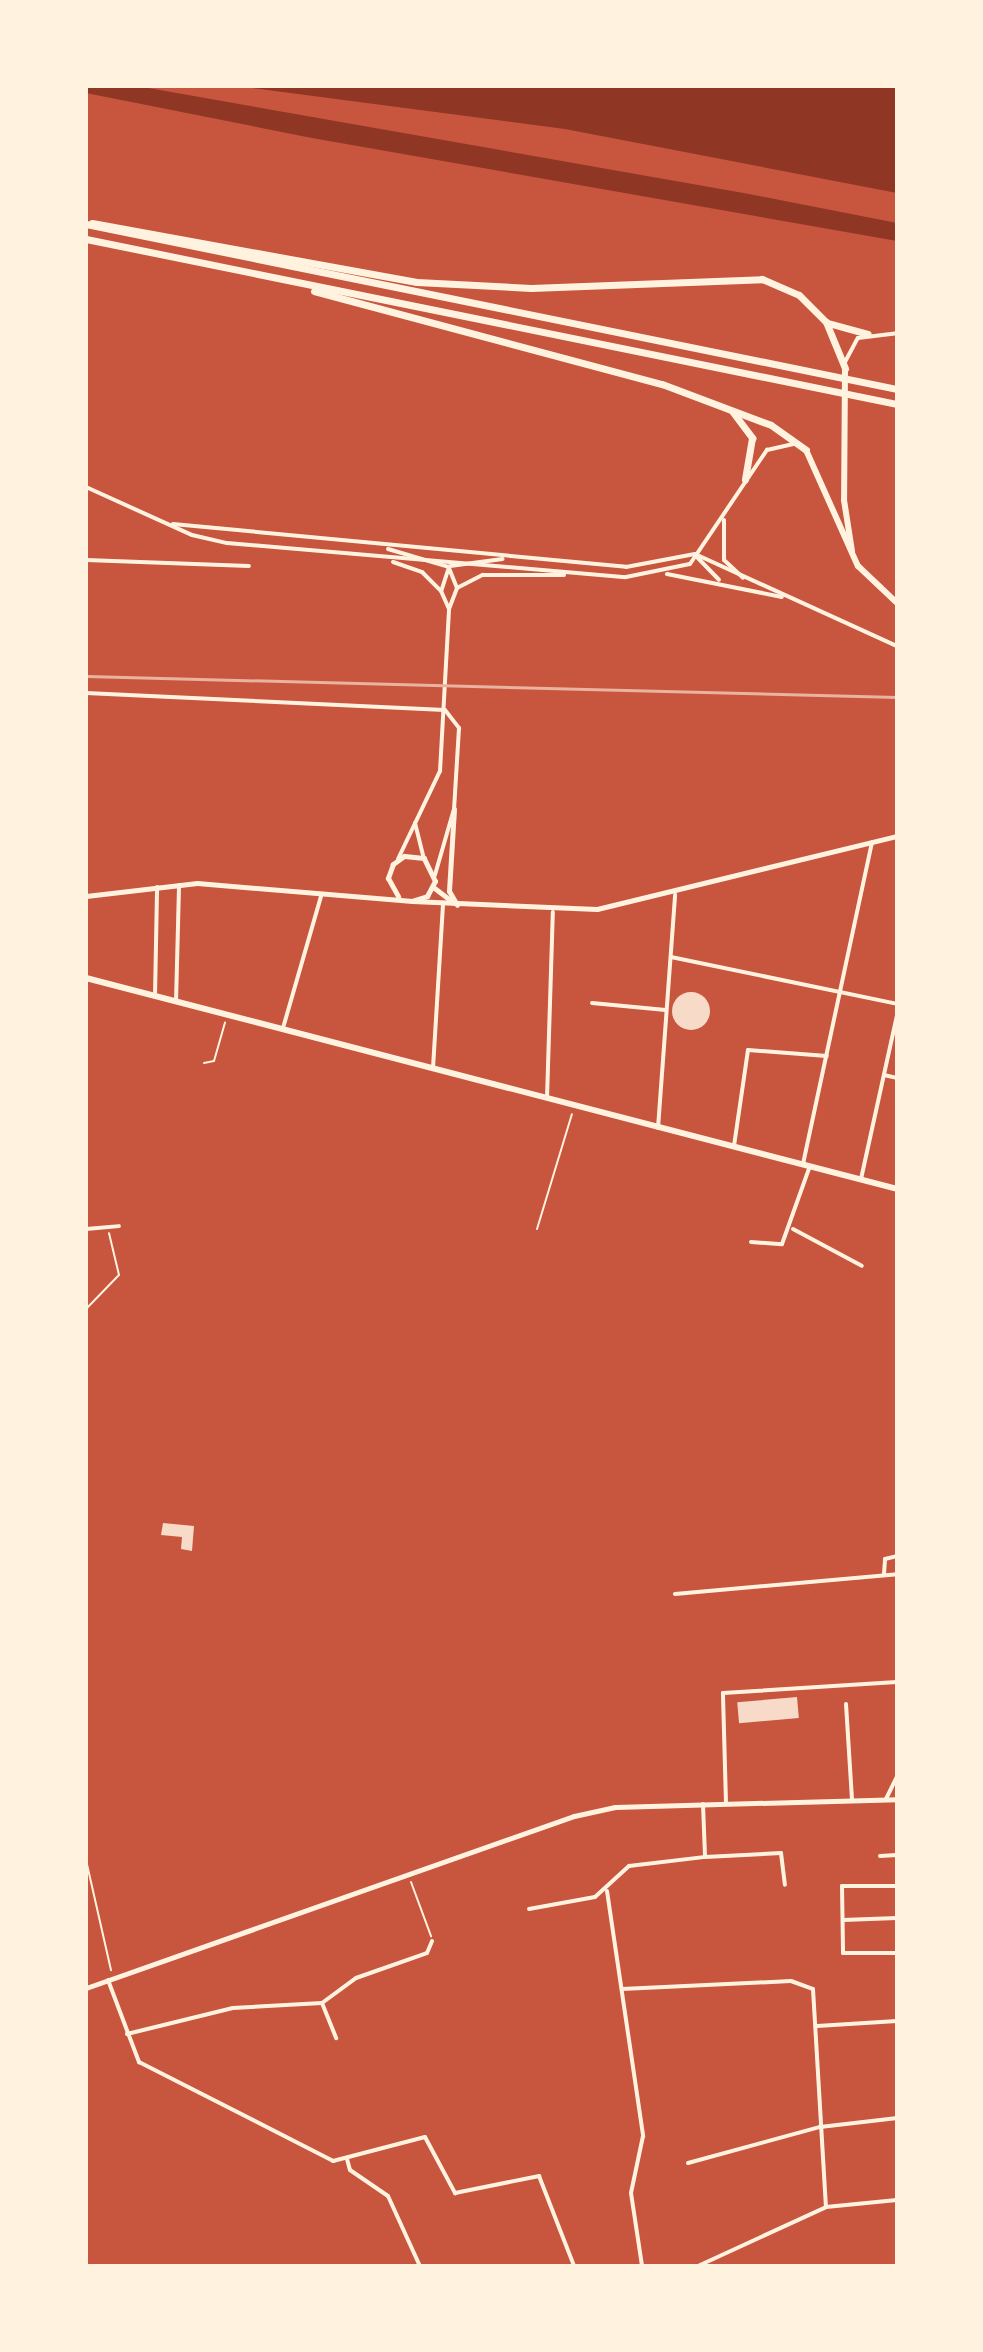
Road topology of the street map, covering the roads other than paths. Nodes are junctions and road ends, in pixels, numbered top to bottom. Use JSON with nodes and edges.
{"nodes":[{"id":1,"x":86,"y":224,"type":"edge"},
{"id":2,"x":86,"y":239,"type":"edge"},
{"id":3,"x":289,"y":281,"type":"junction"},
{"id":4,"x":826,"y":322,"type":"junction"},
{"id":5,"x":897,"y":333,"type":"edge"},
{"id":6,"x":868,"y":334,"type":"junction"},
{"id":7,"x":845,"y":368,"type":"junction"},
{"id":8,"x":897,"y":389,"type":"edge"},
{"id":9,"x":897,"y":404,"type":"edge"},
{"id":10,"x":727,"y":407,"type":"junction"},
{"id":11,"x":806,"y":450,"type":"junction"},
{"id":12,"x":745,"y":479,"type":"junction"},
{"id":13,"x":86,"y":487,"type":"edge"},
{"id":14,"x":724,"y":518,"type":"junction"},
{"id":15,"x":168,"y":524,"type":"junction"},
{"id":16,"x":387,"y":549,"type":"junction"},
{"id":17,"x":852,"y":551,"type":"junction"},
{"id":18,"x":695,"y":554,"type":"junction"},
{"id":19,"x":505,"y":558,"type":"junction"},
{"id":20,"x":86,"y":560,"type":"edge"},
{"id":21,"x":393,"y":562,"type":"junction"},
{"id":22,"x":249,"y":566,"type":"dead end"},
{"id":23,"x":449,"y":567,"type":"junction"},
{"id":24,"x":665,"y":573,"type":"junction"},
{"id":25,"x":564,"y":575,"type":"junction"},
{"id":26,"x":747,"y":581,"type":"junction"},
{"id":27,"x":723,"y":582,"type":"junction"},
{"id":28,"x":457,"y":588,"type":"junction"},
{"id":29,"x":441,"y":591,"type":"junction"},
{"id":30,"x":782,"y":597,"type":"junction"},
{"id":31,"x":897,"y":603,"type":"edge"},
{"id":32,"x":449,"y":609,"type":"junction"},
{"id":33,"x":897,"y":646,"type":"edge"},
{"id":34,"x":86,"y":693,"type":"edge"},
{"id":35,"x":454,"y":809,"type":"junction"},
{"id":36,"x":416,"y":821,"type":"junction"},
{"id":37,"x":897,"y":836,"type":"edge"},
{"id":38,"x":872,"y":842,"type":"junction"},
{"id":39,"x":424,"y":858,"type":"junction"},
{"id":40,"x":398,"y":859,"type":"junction"},
{"id":41,"x":435,"y":875,"type":"junction"},
{"id":42,"x":179,"y":884,"type":"junction"},
{"id":43,"x":157,"y":887,"type":"junction"},
{"id":44,"x":433,"y":887,"type":"junction"},
{"id":45,"x":675,"y":895,"type":"junction"},
{"id":46,"x":86,"y":896,"type":"edge"},
{"id":47,"x":321,"y":896,"type":"junction"},
{"id":48,"x":398,"y":896,"type":"junction"},
{"id":49,"x":412,"y":901,"type":"junction"},
{"id":50,"x":443,"y":905,"type":"junction"},
{"id":51,"x":458,"y":906,"type":"junction"},
{"id":52,"x":553,"y":912,"type":"junction"},
{"id":53,"x":671,"y":957,"type":"junction"},
{"id":54,"x":86,"y":978,"type":"edge"},
{"id":55,"x":842,"y":992,"type":"junction"},
{"id":56,"x":155,"y":996,"type":"junction"},
{"id":57,"x":176,"y":1002,"type":"junction"},
{"id":58,"x":592,"y":1003,"type":"dead end"},
{"id":59,"x":897,"y":1004,"type":"edge"},
{"id":60,"x":666,"y":1010,"type":"junction"},
{"id":61,"x":897,"y":1015,"type":"edge"},
{"id":62,"x":283,"y":1028,"type":"junction"},
{"id":63,"x":829,"y":1056,"type":"junction"},
{"id":64,"x":433,"y":1068,"type":"junction"},
{"id":65,"x":884,"y":1075,"type":"junction"},
{"id":66,"x":897,"y":1078,"type":"edge"},
{"id":67,"x":547,"y":1098,"type":"junction"},
{"id":68,"x":658,"y":1128,"type":"junction"},
{"id":69,"x":734,"y":1146,"type":"junction"},
{"id":70,"x":806,"y":1165,"type":"junction"},
{"id":71,"x":861,"y":1179,"type":"junction"},
{"id":72,"x":897,"y":1189,"type":"edge"},
{"id":73,"x":119,"y":1226,"type":"dead end"},
{"id":74,"x":86,"y":1229,"type":"edge"},
{"id":75,"x":793,"y":1229,"type":"junction"},
{"id":76,"x":751,"y":1242,"type":"dead end"},
{"id":77,"x":862,"y":1266,"type":"dead end"},
{"id":78,"x":897,"y":1556,"type":"edge"},
{"id":79,"x":884,"y":1574,"type":"junction"},
{"id":80,"x":897,"y":1574,"type":"edge"},
{"id":81,"x":675,"y":1594,"type":"dead end"},
{"id":82,"x":897,"y":1682,"type":"edge"},
{"id":83,"x":846,"y":1704,"type":"dead end"},
{"id":84,"x":897,"y":1776,"type":"edge"},
{"id":85,"x":852,"y":1799,"type":"junction"},
{"id":86,"x":885,"y":1799,"type":"junction"},
{"id":87,"x":897,"y":1799,"type":"edge"},
{"id":88,"x":726,"y":1803,"type":"junction"},
{"id":89,"x":703,"y":1804,"type":"junction"},
{"id":90,"x":897,"y":1855,"type":"edge"},
{"id":91,"x":880,"y":1856,"type":"dead end"},
{"id":92,"x":705,"y":1857,"type":"junction"},
{"id":93,"x":785,"y":1885,"type":"dead end"},
{"id":94,"x":897,"y":1886,"type":"edge"},
{"id":95,"x":607,"y":1891,"type":"junction"},
{"id":96,"x":529,"y":1909,"type":"dead end"},
{"id":97,"x":897,"y":1918,"type":"edge"},
{"id":98,"x":843,"y":1920,"type":"junction"},
{"id":99,"x":432,"y":1941,"type":"road end"},
{"id":100,"x":897,"y":1953,"type":"edge"},
{"id":101,"x":111,"y":1980,"type":"junction"},
{"id":102,"x":86,"y":1988,"type":"edge"},
{"id":103,"x":622,"y":1989,"type":"junction"},
{"id":104,"x":322,"y":2003,"type":"junction"},
{"id":105,"x":897,"y":2021,"type":"edge"},
{"id":106,"x":817,"y":2026,"type":"junction"},
{"id":107,"x":127,"y":2034,"type":"junction"},
{"id":108,"x":336,"y":2038,"type":"dead end"},
{"id":109,"x":897,"y":2118,"type":"edge"},
{"id":110,"x":820,"y":2127,"type":"junction"},
{"id":111,"x":347,"y":2159,"type":"junction"},
{"id":112,"x":688,"y":2163,"type":"dead end"},
{"id":113,"x":897,"y":2200,"type":"edge"},
{"id":114,"x":826,"y":2207,"type":"junction"},
{"id":115,"x":419,"y":2264,"type":"dead end"},
{"id":116,"x":574,"y":2266,"type":"edge"},
{"id":117,"x":642,"y":2266,"type":"edge"},
{"id":118,"x":698,"y":2266,"type":"edge"}],
"edges":[{"from":1,"to":4,"type":"highway"},
{"from":1,"to":8,"type":"highway"},
{"from":2,"to":3,"type":"highway"},
{"from":3,"to":9,"type":"highway"},
{"from":3,"to":10,"type":"highway"},
{"from":4,"to":6,"type":"highway"},
{"from":4,"to":7,"type":"highway"},
{"from":5,"to":6,"type":"street"},
{"from":6,"to":7,"type":"street"},
{"from":7,"to":17,"type":"main road"},
{"from":10,"to":11,"type":"highway"},
{"from":10,"to":12,"type":"highway"},
{"from":11,"to":12,"type":"street"},
{"from":11,"to":17,"type":"main road"},
{"from":12,"to":14,"type":"street"},
{"from":13,"to":15,"type":"street"},
{"from":14,"to":18,"type":"street"},
{"from":14,"to":26,"type":"street"},
{"from":15,"to":16,"type":"street"},
{"from":15,"to":21,"type":"street"},
{"from":16,"to":19,"type":"street"},
{"from":16,"to":23,"type":"street"},
{"from":17,"to":31,"type":"main road"},
{"from":18,"to":19,"type":"street"},
{"from":18,"to":24,"type":"street"},
{"from":18,"to":26,"type":"street"},
{"from":18,"to":27,"type":"street"},
{"from":19,"to":23,"type":"street"},
{"from":20,"to":22,"type":"street"},
{"from":21,"to":23,"type":"street"},
{"from":21,"to":29,"type":"street"},
{"from":23,"to":25,"type":"street"},
{"from":23,"to":28,"type":"street"},
{"from":23,"to":29,"type":"street"},
{"from":24,"to":25,"type":"street"},
{"from":24,"to":27,"type":"street"},
{"from":25,"to":28,"type":"street"},
{"from":26,"to":30,"type":"street"},
{"from":27,"to":30,"type":"street"},
{"from":28,"to":32,"type":"street"},
{"from":29,"to":32,"type":"street"},
{"from":30,"to":33,"type":"street"},
{"from":32,"to":36,"type":"street"},
{"from":34,"to":35,"type":"street"},
{"from":35,"to":41,"type":"street"},
{"from":35,"to":51,"type":"street"},
{"from":36,"to":39,"type":"street"},
{"from":36,"to":40,"type":"street"},
{"from":37,"to":38,"type":"street"},
{"from":38,"to":45,"type":"street"},
{"from":38,"to":55,"type":"street"},
{"from":39,"to":40,"type":"street"},
{"from":39,"to":41,"type":"street"},
{"from":40,"to":48,"type":"street"},
{"from":41,"to":44,"type":"street"},
{"from":42,"to":43,"type":"street"},
{"from":42,"to":47,"type":"street"},
{"from":42,"to":57,"type":"street"},
{"from":43,"to":46,"type":"street"},
{"from":43,"to":56,"type":"street"},
{"from":44,"to":49,"type":"street"},
{"from":44,"to":51,"type":"street"},
{"from":45,"to":52,"type":"street"},
{"from":45,"to":53,"type":"street"},
{"from":47,"to":48,"type":"street"},
{"from":47,"to":62,"type":"street"},
{"from":48,"to":49,"type":"street"},
{"from":49,"to":50,"type":"street"},
{"from":50,"to":51,"type":"street"},
{"from":50,"to":64,"type":"street"},
{"from":51,"to":52,"type":"street"},
{"from":52,"to":67,"type":"street"},
{"from":53,"to":55,"type":"street"},
{"from":53,"to":60,"type":"street"},
{"from":54,"to":56,"type":"main road"},
{"from":55,"to":59,"type":"street"},
{"from":55,"to":63,"type":"street"},
{"from":56,"to":57,"type":"main road"},
{"from":57,"to":62,"type":"main road"},
{"from":58,"to":60,"type":"street"},
{"from":60,"to":68,"type":"street"},
{"from":61,"to":65,"type":"street"},
{"from":62,"to":64,"type":"main road"},
{"from":63,"to":69,"type":"street"},
{"from":63,"to":70,"type":"street"},
{"from":64,"to":67,"type":"main road"},
{"from":65,"to":66,"type":"street"},
{"from":65,"to":71,"type":"street"},
{"from":67,"to":68,"type":"main road"},
{"from":68,"to":69,"type":"main road"},
{"from":69,"to":70,"type":"main road"},
{"from":70,"to":71,"type":"main road"},
{"from":70,"to":75,"type":"street"},
{"from":71,"to":72,"type":"main road"},
{"from":73,"to":74,"type":"street"},
{"from":75,"to":76,"type":"street"},
{"from":75,"to":77,"type":"street"},
{"from":78,"to":79,"type":"street"},
{"from":79,"to":80,"type":"street"},
{"from":79,"to":81,"type":"street"},
{"from":82,"to":88,"type":"street"},
{"from":83,"to":85,"type":"street"},
{"from":84,"to":86,"type":"street"},
{"from":85,"to":86,"type":"street"},
{"from":85,"to":88,"type":"street"},
{"from":86,"to":87,"type":"street"},
{"from":88,"to":89,"type":"street"},
{"from":89,"to":92,"type":"street"},
{"from":89,"to":101,"type":"street"},
{"from":90,"to":91,"type":"street"},
{"from":92,"to":93,"type":"street"},
{"from":92,"to":95,"type":"street"},
{"from":94,"to":98,"type":"street"},
{"from":95,"to":96,"type":"street"},
{"from":95,"to":103,"type":"street"},
{"from":97,"to":98,"type":"street"},
{"from":98,"to":100,"type":"street"},
{"from":99,"to":104,"type":"street"},
{"from":101,"to":102,"type":"street"},
{"from":101,"to":107,"type":"street"},
{"from":103,"to":106,"type":"street"},
{"from":103,"to":117,"type":"street"},
{"from":104,"to":107,"type":"street"},
{"from":104,"to":108,"type":"street"},
{"from":105,"to":106,"type":"street"},
{"from":106,"to":110,"type":"street"},
{"from":107,"to":111,"type":"street"},
{"from":109,"to":110,"type":"street"},
{"from":110,"to":112,"type":"street"},
{"from":110,"to":114,"type":"street"},
{"from":111,"to":115,"type":"street"},
{"from":111,"to":116,"type":"street"},
{"from":113,"to":114,"type":"street"},
{"from":114,"to":118,"type":"street"}]}
